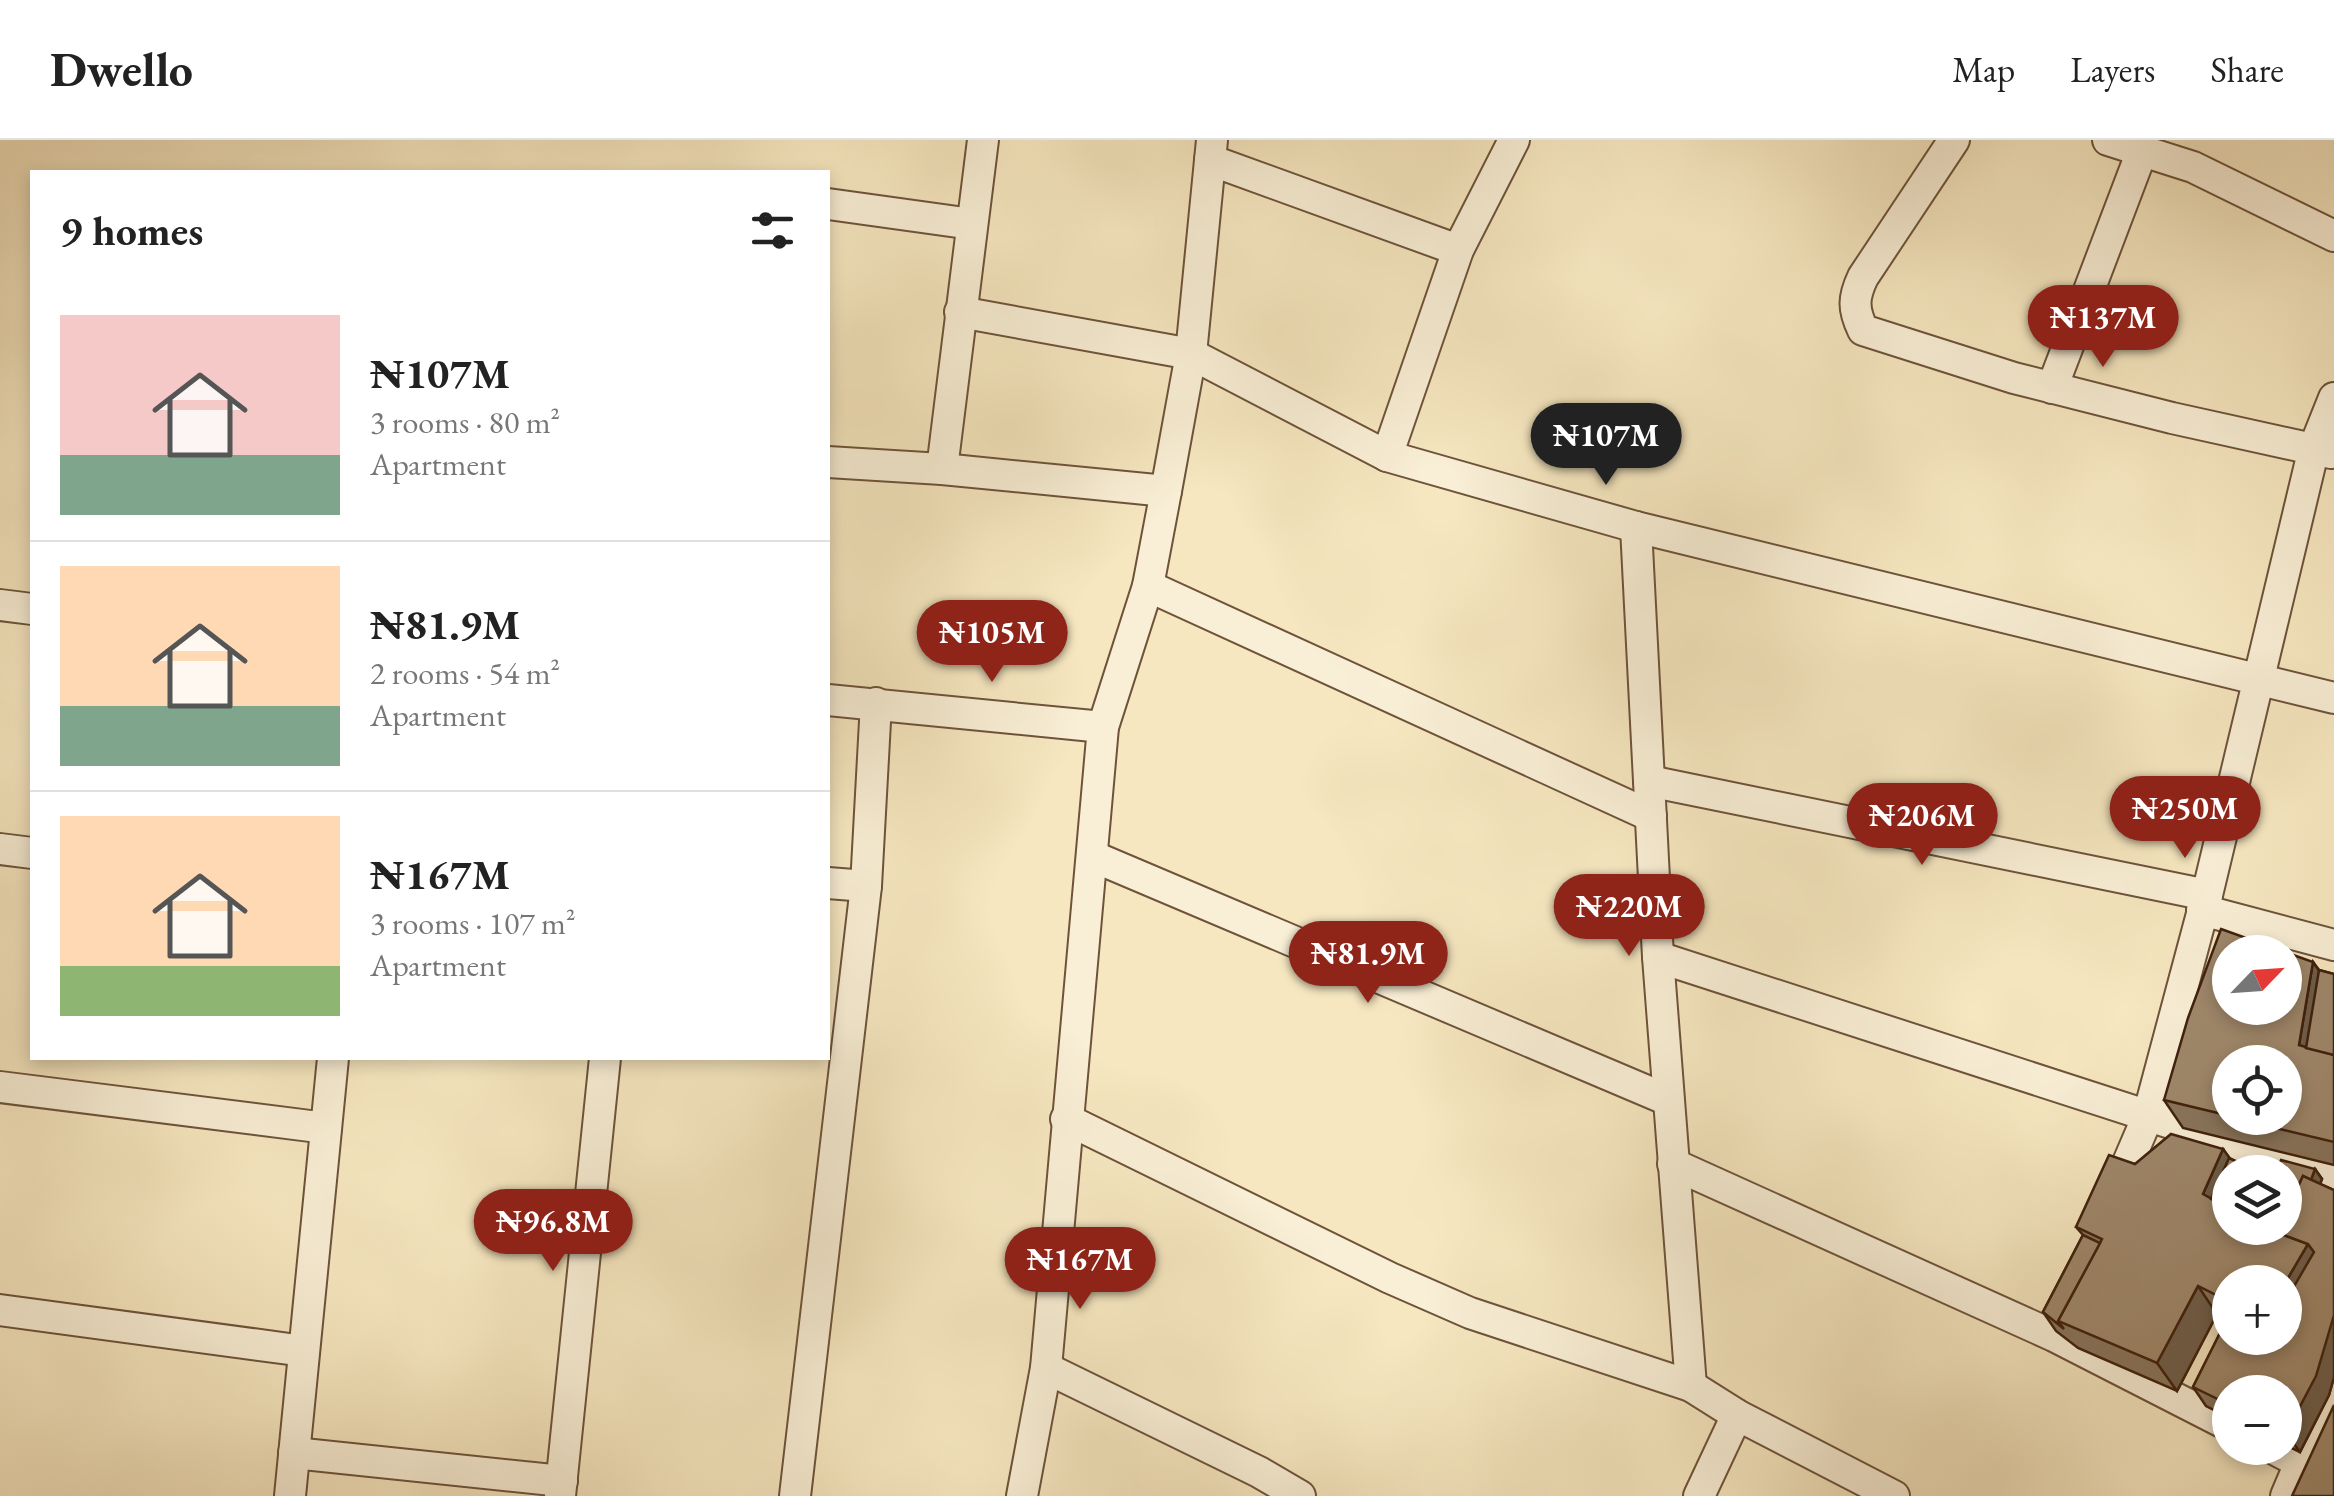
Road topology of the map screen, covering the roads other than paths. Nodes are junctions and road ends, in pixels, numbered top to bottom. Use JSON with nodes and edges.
{"nodes":[{"id":1,"x":983,"y":140,"type":"edge"},
{"id":2,"x":1514,"y":140,"type":"edge"},
{"id":3,"x":1954,"y":140,"type":"edge"},
{"id":4,"x":2108,"y":140,"type":"edge"},
{"id":5,"x":1211,"y":150,"type":"edge"},
{"id":6,"x":2142,"y":151,"type":"junction"},
{"id":7,"x":2199,"y":153,"type":"edge"},
{"id":8,"x":830,"y":204,"type":"edge"},
{"id":9,"x":972,"y":224,"type":"junction"},
{"id":10,"x":2334,"y":236,"type":"edge"},
{"id":11,"x":1458,"y":250,"type":"junction"},
{"id":12,"x":960,"y":312,"type":"junction"},
{"id":13,"x":1191,"y":354,"type":"junction"},
{"id":14,"x":2052,"y":388,"type":"junction"},
{"id":15,"x":2334,"y":398,"type":"edge"},
{"id":16,"x":2324,"y":451,"type":"edge"},
{"id":17,"x":1387,"y":456,"type":"junction"},
{"id":18,"x":830,"y":462,"type":"edge"},
{"id":19,"x":942,"y":469,"type":"junction"},
{"id":20,"x":1166,"y":491,"type":"junction"},
{"id":21,"x":1636,"y":528,"type":"junction"},
{"id":22,"x":1148,"y":586,"type":"junction"},
{"id":23,"x":0,"y":605,"type":"edge"},
{"id":24,"x":30,"y":609,"type":"edge"},
{"id":25,"x":2258,"y":679,"type":"junction"},
{"id":26,"x":2334,"y":698,"type":"edge"},
{"id":27,"x":830,"y":700,"type":"edge"},
{"id":28,"x":876,"y":704,"type":"junction"},
{"id":29,"x":1103,"y":727,"type":"junction"},
{"id":30,"x":1649,"y":781,"type":"junction"},
{"id":31,"x":1651,"y":816,"type":"junction"},
{"id":32,"x":0,"y":848,"type":"edge"},
{"id":33,"x":30,"y":853,"type":"edge"},
{"id":34,"x":1092,"y":856,"type":"junction"},
{"id":35,"x":830,"y":883,"type":"edge"},
{"id":36,"x":866,"y":886,"type":"junction"},
{"id":37,"x":2205,"y":903,"type":"junction"},
{"id":38,"x":2334,"y":945,"type":"edge"},
{"id":39,"x":1658,"y":957,"type":"junction"},
{"id":40,"x":334,"y":1060,"type":"edge"},
{"id":41,"x":605,"y":1060,"type":"edge"},
{"id":42,"x":0,"y":1087,"type":"edge"},
{"id":43,"x":1668,"y":1100,"type":"junction"},
{"id":44,"x":2148,"y":1116,"type":"junction"},
{"id":45,"x":1066,"y":1119,"type":"junction"},
{"id":46,"x":326,"y":1128,"type":"junction"},
{"id":47,"x":1673,"y":1164,"type":"junction"},
{"id":48,"x":2334,"y":1176,"type":"edge"},
{"id":49,"x":2102,"y":1224,"type":"edge"},
{"id":50,"x":0,"y":1310,"type":"edge"},
{"id":51,"x":304,"y":1350,"type":"junction"},
{"id":52,"x":1046,"y":1368,"type":"junction"},
{"id":53,"x":2334,"y":1383,"type":"edge"},
{"id":54,"x":1691,"y":1386,"type":"junction"},
{"id":55,"x":1737,"y":1415,"type":"junction"},
{"id":56,"x":2212,"y":1415,"type":"edge"},
{"id":57,"x":294,"y":1452,"type":"junction"},
{"id":58,"x":2302,"y":1460,"type":"edge"},
{"id":59,"x":2300,"y":1465,"type":"edge"},
{"id":60,"x":561,"y":1489,"type":"edge"},
{"id":61,"x":1287,"y":1493,"type":"edge"},
{"id":62,"x":290,"y":1496,"type":"edge"},
{"id":63,"x":795,"y":1496,"type":"edge"},
{"id":64,"x":1022,"y":1496,"type":"edge"},
{"id":65,"x":1699,"y":1496,"type":"edge"},
{"id":66,"x":1894,"y":1496,"type":"edge"},
{"id":67,"x":2286,"y":1496,"type":"edge"}],
"edges":[{"from":1,"to":9,"type":"street"},
{"from":2,"to":11,"type":"street"},
{"from":3,"to":14,"type":"street"},
{"from":4,"to":6,"type":"street"},
{"from":5,"to":11,"type":"street"},
{"from":5,"to":13,"type":"street"},
{"from":6,"to":7,"type":"street"},
{"from":6,"to":14,"type":"street"},
{"from":7,"to":10,"type":"street"},
{"from":8,"to":9,"type":"street"},
{"from":9,"to":12,"type":"street"},
{"from":11,"to":17,"type":"street"},
{"from":12,"to":13,"type":"street"},
{"from":12,"to":19,"type":"street"},
{"from":13,"to":17,"type":"street"},
{"from":13,"to":20,"type":"street"},
{"from":14,"to":16,"type":"street"},
{"from":15,"to":16,"type":"street"},
{"from":16,"to":25,"type":"street"},
{"from":17,"to":21,"type":"street"},
{"from":18,"to":19,"type":"street"},
{"from":19,"to":20,"type":"street"},
{"from":20,"to":22,"type":"street"},
{"from":21,"to":25,"type":"street"},
{"from":21,"to":30,"type":"street"},
{"from":22,"to":29,"type":"street"},
{"from":22,"to":31,"type":"street"},
{"from":23,"to":24,"type":"street"},
{"from":25,"to":26,"type":"street"},
{"from":25,"to":37,"type":"street"},
{"from":27,"to":28,"type":"street"},
{"from":28,"to":29,"type":"street"},
{"from":28,"to":36,"type":"street"},
{"from":29,"to":34,"type":"street"},
{"from":30,"to":31,"type":"street"},
{"from":30,"to":37,"type":"street"},
{"from":31,"to":39,"type":"street"},
{"from":32,"to":33,"type":"street"},
{"from":34,"to":43,"type":"street"},
{"from":34,"to":45,"type":"street"},
{"from":35,"to":36,"type":"street"},
{"from":36,"to":63,"type":"street"},
{"from":37,"to":38,"type":"street"},
{"from":37,"to":44,"type":"street"},
{"from":39,"to":43,"type":"street"},
{"from":39,"to":44,"type":"street"},
{"from":40,"to":46,"type":"street"},
{"from":41,"to":60,"type":"street"},
{"from":42,"to":46,"type":"street"},
{"from":43,"to":47,"type":"street"},
{"from":44,"to":48,"type":"street"},
{"from":44,"to":49,"type":"street"},
{"from":45,"to":52,"type":"street"},
{"from":45,"to":54,"type":"street"},
{"from":46,"to":51,"type":"street"},
{"from":47,"to":54,"type":"street"},
{"from":47,"to":56,"type":"street"},
{"from":50,"to":51,"type":"street"},
{"from":51,"to":57,"type":"street"},
{"from":52,"to":61,"type":"street"},
{"from":52,"to":64,"type":"street"},
{"from":53,"to":58,"type":"street"},
{"from":54,"to":55,"type":"street"},
{"from":55,"to":65,"type":"street"},
{"from":55,"to":66,"type":"street"},
{"from":57,"to":60,"type":"street"},
{"from":57,"to":62,"type":"street"},
{"from":59,"to":67,"type":"street"}]}
